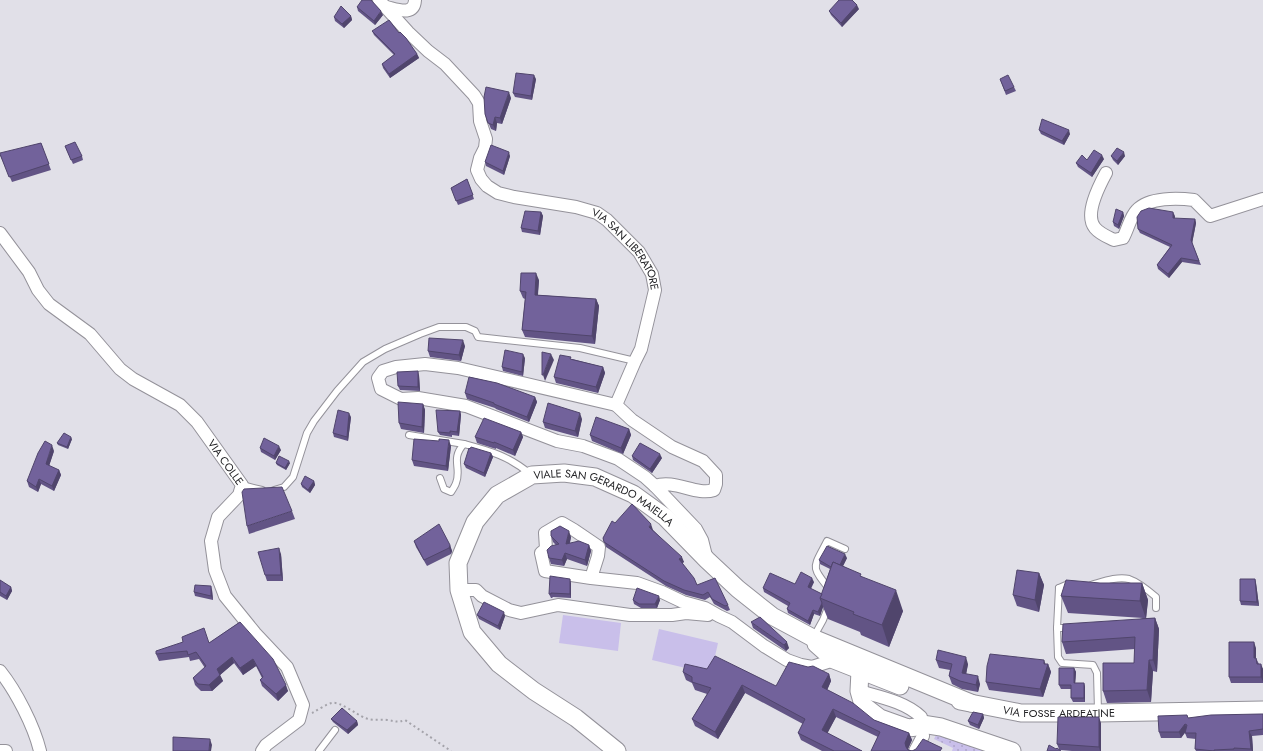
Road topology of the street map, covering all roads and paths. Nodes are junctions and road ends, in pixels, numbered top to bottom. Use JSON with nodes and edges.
{"nodes":[{"id":1,"x":415,"y":0,"type":"edge"},
{"id":2,"x":382,"y":3,"type":"edge"},
{"id":3,"x":1106,"y":173,"type":"dead end"},
{"id":4,"x":1263,"y":199,"type":"edge"},
{"id":5,"x":0,"y":233,"type":"edge"},
{"id":6,"x":635,"y":361,"type":"junction"},
{"id":7,"x":616,"y":405,"type":"junction"},
{"id":8,"x":409,"y":435,"type":"dead end"},
{"id":9,"x":464,"y":444,"type":"junction"},
{"id":10,"x":532,"y":475,"type":"junction"},
{"id":11,"x":440,"y":478,"type":"dead end"},
{"id":12,"x":242,"y":485,"type":"junction"},
{"id":13,"x":655,"y":486,"type":"junction"},
{"id":14,"x":845,"y":549,"type":"dead end"},
{"id":15,"x":707,"y":560,"type":"junction"},
{"id":16,"x":591,"y":578,"type":"junction"},
{"id":17,"x":1060,"y":588,"type":"junction"},
{"id":18,"x":459,"y":590,"type":"junction"},
{"id":19,"x":1070,"y":594,"type":"edge"},
{"id":20,"x":1156,"y":608,"type":"dead end"},
{"id":21,"x":718,"y":616,"type":"junction"},
{"id":22,"x":1080,"y":627,"type":"edge"},
{"id":23,"x":1057,"y":628,"type":"junction"},
{"id":24,"x":813,"y":638,"type":"junction"},
{"id":25,"x":834,"y":660,"type":"junction"},
{"id":26,"x":0,"y":671,"type":"edge"},
{"id":27,"x":860,"y":671,"type":"junction"},
{"id":28,"x":971,"y":703,"type":"junction"},
{"id":29,"x":1263,"y":710,"type":"edge"},
{"id":30,"x":1098,"y":713,"type":"junction"},
{"id":31,"x":299,"y":720,"type":"junction"},
{"id":32,"x":922,"y":724,"type":"junction"},
{"id":33,"x":335,"y":730,"type":"dead end"},
{"id":34,"x":0,"y":751,"type":"edge"},
{"id":35,"x":6,"y":751,"type":"edge"},
{"id":36,"x":40,"y":751,"type":"edge"},
{"id":37,"x":262,"y":751,"type":"edge"},
{"id":38,"x":319,"y":751,"type":"edge"},
{"id":39,"x":451,"y":751,"type":"edge"},
{"id":40,"x":618,"y":751,"type":"edge"},
{"id":41,"x":915,"y":751,"type":"edge"},
{"id":42,"x":1012,"y":751,"type":"edge"}],
"edges":[{"from":1,"to":2,"type":"street"},
{"from":2,"to":6,"type":"street","name":"VIA SAN LIBERATORE"},
{"from":3,"to":4,"type":"street"},
{"from":5,"to":12,"type":"street","name":"VIA COLLE"},
{"from":6,"to":7,"type":"street","name":"VIA SAN LIBERATORE"},
{"from":6,"to":12,"type":"lane"},
{"from":7,"to":13,"type":"street"},
{"from":7,"to":13,"type":"street"},
{"from":8,"to":9,"type":"lane"},
{"from":9,"to":10,"type":"lane"},
{"from":9,"to":11,"type":"lane"},
{"from":10,"to":15,"type":"main road","name":"VIALE SAN GERARDO MAIELLA"},
{"from":10,"to":18,"type":"main road","name":"VIALE SAN GERARDO MAIELLA"},
{"from":12,"to":31,"type":"street","name":"VIA COLLE"},
{"from":13,"to":15,"type":"street"},
{"from":14,"to":24,"type":"lane"},
{"from":15,"to":24,"type":"main road","name":"VIALE SAN GERARDO MAIELLA"},
{"from":16,"to":16,"type":"street"},
{"from":16,"to":21,"type":"street"},
{"from":17,"to":19,"type":"lane"},
{"from":17,"to":20,"type":"lane"},
{"from":17,"to":23,"type":"lane"},
{"from":18,"to":21,"type":"street"},
{"from":18,"to":40,"type":"main road","name":"VIALE SAN GERARDO MAIELLA"},
{"from":21,"to":25,"type":"street"},
{"from":22,"to":23,"type":"lane"},
{"from":23,"to":30,"type":"lane"},
{"from":24,"to":25,"type":"main road","name":"VIALE SAN GERARDO MAIELLA"},
{"from":24,"to":28,"type":"main road"},
{"from":25,"to":27,"type":"main road","name":"VIALE SAN GERARDO MAIELLA"},
{"from":26,"to":36,"type":"street"},
{"from":27,"to":28,"type":"main road","name":"VIA FOSSE ARDEATINE"},
{"from":27,"to":32,"type":"main road"},
{"from":28,"to":30,"type":"main road","name":"VIA FOSSE ARDEATINE"},
{"from":29,"to":30,"type":"main road","name":"VIA FOSSE ARDEATINE"},
{"from":31,"to":37,"type":"street"},
{"from":31,"to":39,"type":"path"},
{"from":32,"to":41,"type":"street"},
{"from":32,"to":42,"type":"main road"},
{"from":33,"to":38,"type":"lane"},
{"from":34,"to":35,"type":"street"}]}
